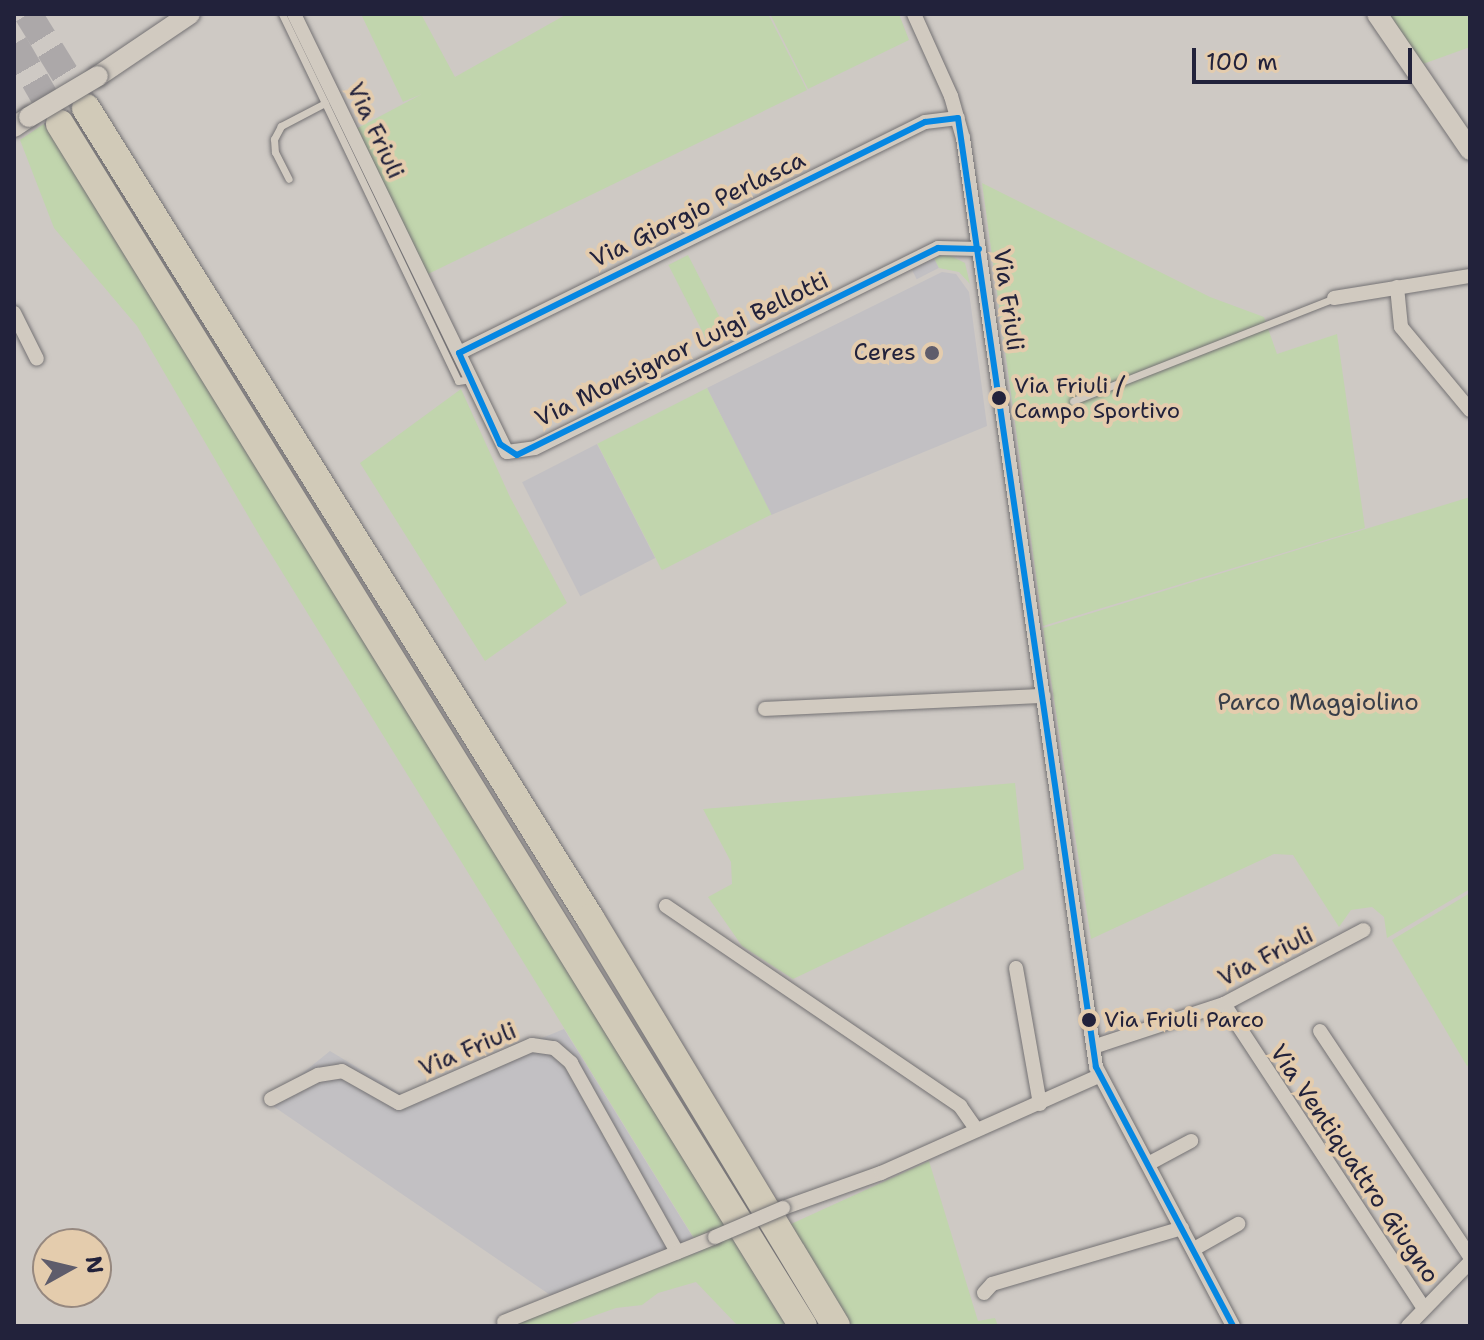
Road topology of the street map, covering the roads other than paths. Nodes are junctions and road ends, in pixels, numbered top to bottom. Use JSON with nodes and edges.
{"nodes":[{"id":1,"x":190,"y":14,"type":"edge"},
{"id":2,"x":282,"y":14,"type":"edge"},
{"id":3,"x":294,"y":14,"type":"edge"},
{"id":4,"x":914,"y":14,"type":"edge"},
{"id":5,"x":1377,"y":14,"type":"edge"},
{"id":6,"x":325,"y":103,"type":"junction"},
{"id":7,"x":86,"y":108,"type":"tunnel mouth"},
{"id":8,"x":958,"y":118,"type":"junction"},
{"id":9,"x":22,"y":122,"type":"edge"},
{"id":10,"x":60,"y":124,"type":"tunnel mouth"},
{"id":11,"x":1470,"y":150,"type":"edge"},
{"id":12,"x":289,"y":179,"type":"dead end"},
{"id":13,"x":979,"y":249,"type":"junction"},
{"id":14,"x":1470,"y":276,"type":"edge"},
{"id":15,"x":1397,"y":287,"type":"junction"},
{"id":16,"x":1334,"y":298,"type":"joint"},
{"id":17,"x":14,"y":313,"type":"edge"},
{"id":18,"x":459,"y":353,"type":"junction"},
{"id":19,"x":37,"y":359,"type":"dead end"},
{"id":20,"x":471,"y":379,"type":"junction"},
{"id":21,"x":1073,"y":401,"type":"dead end"},
{"id":22,"x":1470,"y":410,"type":"edge"},
{"id":23,"x":1044,"y":696,"type":"junction"},
{"id":24,"x":765,"y":709,"type":"dead end"},
{"id":25,"x":666,"y":906,"type":"dead end"},
{"id":26,"x":1364,"y":930,"type":"dead end"},
{"id":27,"x":1016,"y":968,"type":"dead end"},
{"id":28,"x":1224,"y":1004,"type":"junction"},
{"id":29,"x":1320,"y":1031,"type":"dead end"},
{"id":30,"x":1093,"y":1047,"type":"junction"},
{"id":31,"x":1099,"y":1076,"type":"junction"},
{"id":32,"x":271,"y":1099,"type":"dead end"},
{"id":33,"x":1040,"y":1104,"type":"junction"},
{"id":34,"x":977,"y":1130,"type":"junction"},
{"id":35,"x":1191,"y":1141,"type":"dead end"},
{"id":36,"x":1148,"y":1164,"type":"junction"},
{"id":37,"x":1238,"y":1224,"type":"dead end"},
{"id":38,"x":1182,"y":1228,"type":"junction"},
{"id":39,"x":1194,"y":1249,"type":"junction"},
{"id":40,"x":677,"y":1252,"type":"junction"},
{"id":41,"x":1470,"y":1259,"type":"edge"},
{"id":42,"x":984,"y":1293,"type":"dead end"},
{"id":43,"x":1423,"y":1307,"type":"junction"},
{"id":44,"x":504,"y":1322,"type":"dead end"},
{"id":45,"x":803,"y":1326,"type":"edge"},
{"id":46,"x":836,"y":1326,"type":"edge"},
{"id":47,"x":1233,"y":1326,"type":"edge"},
{"id":48,"x":1408,"y":1326,"type":"edge"}],
"edges":[{"from":1,"to":9,"type":"street","bridge":true},
{"from":2,"to":6,"type":"lane"},
{"from":3,"to":18,"type":"street","name":"Via Friuli"},
{"from":4,"to":8,"type":"street","name":"Via Friuli"},
{"from":5,"to":11,"type":"street"},
{"from":6,"to":12,"type":"lane"},
{"from":6,"to":20,"type":"lane"},
{"from":7,"to":46,"type":"highway"},
{"from":8,"to":13,"type":"street","name":"Via Friuli"},
{"from":8,"to":18,"type":"street","name":"Via Giorgio Perlasca"},
{"from":10,"to":45,"type":"highway"},
{"from":13,"to":20,"type":"street","name":"Via Monsignor Luigi Bellotti"},
{"from":13,"to":23,"type":"street","name":"Via Friuli"},
{"from":14,"to":15,"type":"street"},
{"from":15,"to":16,"type":"street"},
{"from":15,"to":22,"type":"street"},
{"from":16,"to":21,"type":"lane"},
{"from":17,"to":19,"type":"street"},
{"from":18,"to":20,"type":"street","name":"Via Monsignor Luigi Bellotti"},
{"from":23,"to":24,"type":"street"},
{"from":23,"to":30,"type":"street","name":"Via Friuli"},
{"from":25,"to":34,"type":"street"},
{"from":26,"to":28,"type":"street","name":"Via Friuli"},
{"from":27,"to":33,"type":"street"},
{"from":28,"to":30,"type":"street","name":"Via Friuli"},
{"from":28,"to":43,"type":"street","name":"Via Ventiquattro Giugno"},
{"from":29,"to":41,"type":"street","name":"Via Ventiquattro Giugno"},
{"from":30,"to":31,"type":"street","name":"Via Friuli"},
{"from":31,"to":33,"type":"street"},
{"from":31,"to":36,"type":"street","name":"Via Friuli"},
{"from":32,"to":40,"type":"street","name":"Via Friuli"},
{"from":33,"to":34,"type":"street"},
{"from":34,"to":40,"type":"street","bridge":true},
{"from":35,"to":36,"type":"street"},
{"from":36,"to":38,"type":"street","name":"Via Friuli"},
{"from":37,"to":39,"type":"street"},
{"from":38,"to":39,"type":"street","name":"Via Friuli"},
{"from":38,"to":42,"type":"street"},
{"from":39,"to":47,"type":"street","name":"Via Friuli"},
{"from":40,"to":44,"type":"street"},
{"from":41,"to":43,"type":"street","name":"Via Ventiquattro Giugno"},
{"from":43,"to":48,"type":"street","name":"Via Ventiquattro Giugno"}]}
